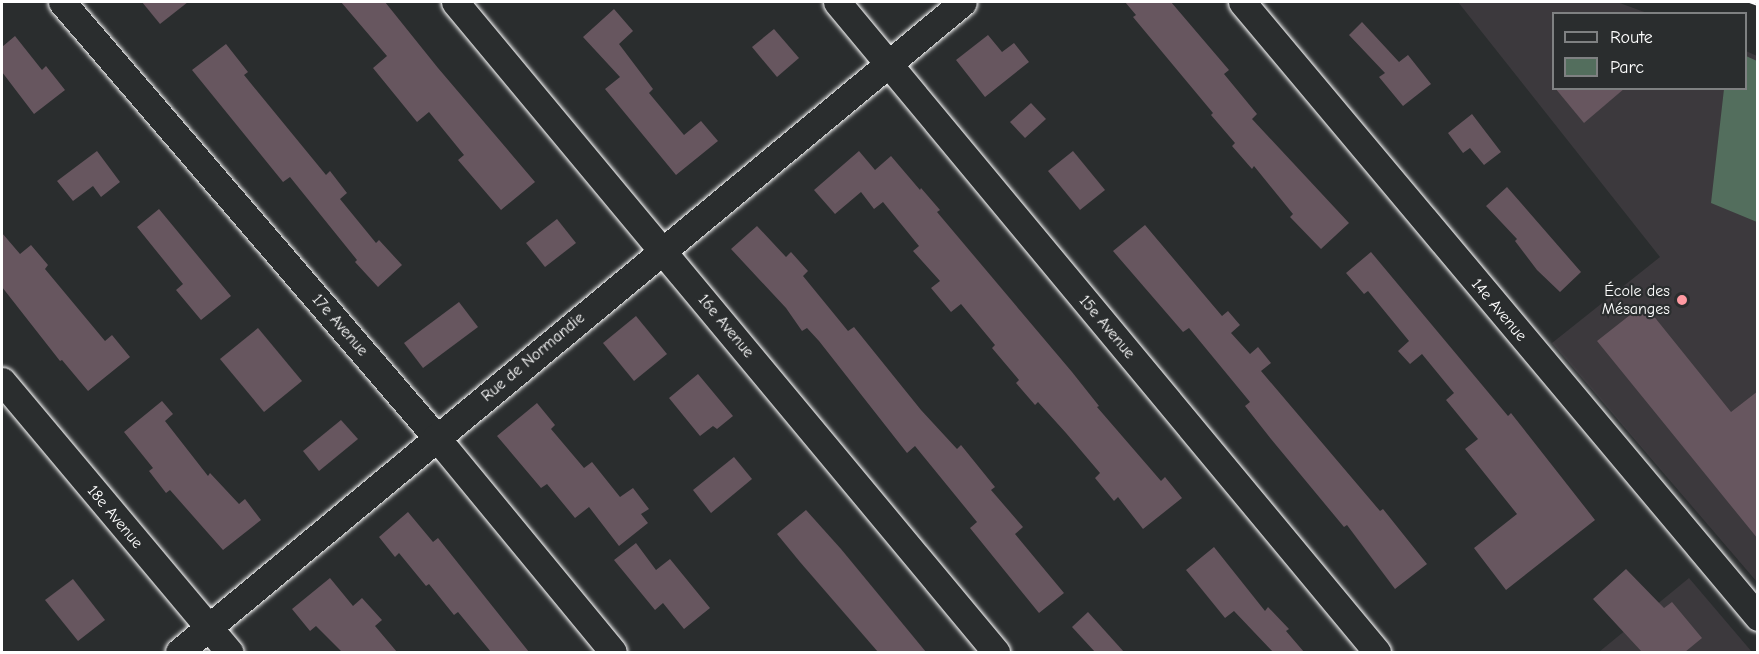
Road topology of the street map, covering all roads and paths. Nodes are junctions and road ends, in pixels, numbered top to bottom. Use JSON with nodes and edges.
{"nodes":[{"id":1,"x":62,"y":2,"type":"edge"},
{"id":2,"x":455,"y":2,"type":"edge"},
{"id":3,"x":837,"y":2,"type":"edge"},
{"id":4,"x":963,"y":2,"type":"edge"},
{"id":5,"x":1242,"y":2,"type":"edge"},
{"id":6,"x":890,"y":64,"type":"junction"},
{"id":7,"x":663,"y":250,"type":"junction"},
{"id":8,"x":2,"y":381,"type":"edge"},
{"id":9,"x":436,"y":437,"type":"junction"},
{"id":10,"x":1758,"y":617,"type":"edge"},
{"id":11,"x":208,"y":628,"type":"junction"},
{"id":12,"x":179,"y":652,"type":"edge"},
{"id":13,"x":228,"y":652,"type":"edge"},
{"id":14,"x":613,"y":652,"type":"edge"},
{"id":15,"x":996,"y":652,"type":"edge"},
{"id":16,"x":1377,"y":652,"type":"edge"}],
"edges":[{"from":1,"to":9,"type":"street","name":"17e Avenue"},
{"from":2,"to":7,"type":"street","name":"16e Avenue"},
{"from":3,"to":6,"type":"street","name":"15e Avenue"},
{"from":4,"to":6,"type":"street"},
{"from":5,"to":10,"type":"street","name":"14e Avenue"},
{"from":6,"to":7,"type":"street","name":"Rue de Normandie"},
{"from":6,"to":16,"type":"street","name":"15e Avenue"},
{"from":7,"to":9,"type":"street","name":"Rue de Normandie"},
{"from":7,"to":15,"type":"street","name":"16e Avenue"},
{"from":8,"to":11,"type":"street","name":"18e Avenue"},
{"from":9,"to":11,"type":"street","name":"Rue de Normandie"},
{"from":9,"to":14,"type":"street","name":"17e Avenue"},
{"from":11,"to":12,"type":"street","name":"Rue de Normandie"},
{"from":11,"to":13,"type":"street","name":"18e Avenue"}]}
